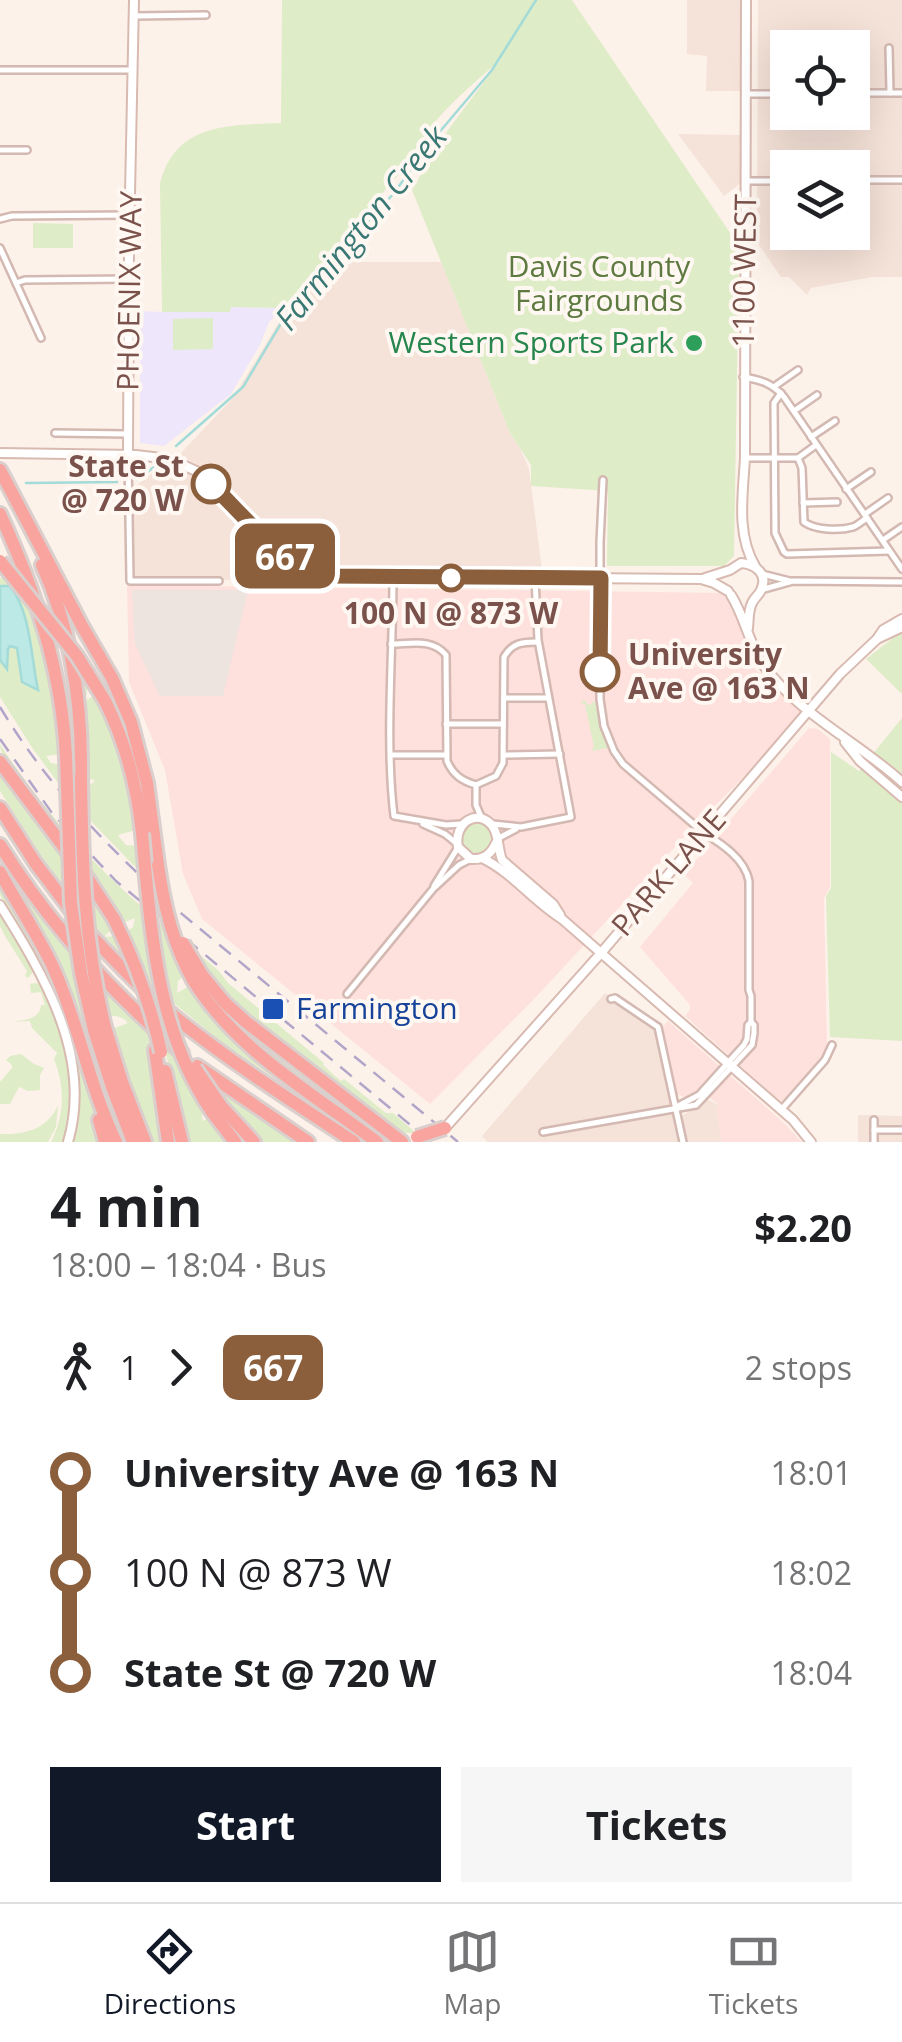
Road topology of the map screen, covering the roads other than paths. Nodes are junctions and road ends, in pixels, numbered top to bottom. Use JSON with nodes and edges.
{"nodes":[{"id":1,"x":134,"y":0,"type":"edge"},
{"id":2,"x":746,"y":0,"type":"edge"},
{"id":3,"x":206,"y":15,"type":"dead end"},
{"id":4,"x":134,"y":16,"type":"junction"},
{"id":5,"x":889,"y":48,"type":"dead end"},
{"id":6,"x":0,"y":70,"type":"edge"},
{"id":7,"x":134,"y":70,"type":"junction"},
{"id":8,"x":870,"y":93,"type":"edge"},
{"id":9,"x":890,"y":93,"type":"junction"},
{"id":10,"x":902,"y":93,"type":"edge"},
{"id":11,"x":746,"y":94,"type":"junction"},
{"id":12,"x":770,"y":94,"type":"edge"},
{"id":13,"x":0,"y":150,"type":"edge"},
{"id":14,"x":27,"y":150,"type":"dead end"},
{"id":15,"x":770,"y":180,"type":"edge"},
{"id":16,"x":870,"y":180,"type":"edge"},
{"id":17,"x":902,"y":180,"type":"edge"},
{"id":18,"x":746,"y":181,"type":"junction"},
{"id":19,"x":130,"y":215,"type":"junction"},
{"id":20,"x":0,"y":220,"type":"edge"},
{"id":21,"x":0,"y":248,"type":"edge"},
{"id":22,"x":129,"y":279,"type":"junction"},
{"id":23,"x":16,"y":283,"type":"junction"},
{"id":24,"x":41,"y":338,"type":"dead end"},
{"id":25,"x":798,"y":370,"type":"dead end"},
{"id":26,"x":743,"y":377,"type":"junction"},
{"id":27,"x":775,"y":386,"type":"junction"},
{"id":28,"x":781,"y":393,"type":"junction"},
{"id":29,"x":817,"y":394,"type":"dead end"},
{"id":30,"x":794,"y":411,"type":"junction"},
{"id":31,"x":835,"y":420,"type":"dead end"},
{"id":32,"x":55,"y":434,"type":"dead end"},
{"id":33,"x":128,"y":434,"type":"junction"},
{"id":34,"x":810,"y":437,"type":"junction"},
{"id":35,"x":816,"y":445,"type":"junction"},
{"id":36,"x":0,"y":453,"type":"edge"},
{"id":37,"x":128,"y":455,"type":"junction"},
{"id":38,"x":744,"y":458,"type":"junction"},
{"id":39,"x":798,"y":458,"type":"junction"},
{"id":40,"x":774,"y":459,"type":"junction"},
{"id":41,"x":0,"y":471,"type":"edge"},
{"id":42,"x":870,"y":472,"type":"dead end"},
{"id":43,"x":603,"y":480,"type":"dead end"},
{"id":44,"x":846,"y":489,"type":"junction"},
{"id":45,"x":888,"y":498,"type":"dead end"},
{"id":46,"x":836,"y":502,"type":"dead end"},
{"id":47,"x":803,"y":503,"type":"junction"},
{"id":48,"x":0,"y":514,"type":"edge"},
{"id":49,"x":866,"y":516,"type":"junction"},
{"id":50,"x":902,"y":527,"type":"edge"},
{"id":51,"x":883,"y":540,"type":"junction"},
{"id":52,"x":744,"y":542,"type":"junction"},
{"id":53,"x":890,"y":551,"type":"junction"},
{"id":54,"x":0,"y":562,"type":"edge"},
{"id":55,"x":901,"y":566,"type":"edge"},
{"id":56,"x":732,"y":568,"type":"junction"},
{"id":57,"x":758,"y":570,"type":"junction"},
{"id":58,"x":393,"y":577,"type":"junction"},
{"id":59,"x":535,"y":578,"type":"junction"},
{"id":60,"x":601,"y":578,"type":"junction"},
{"id":61,"x":701,"y":579,"type":"junction"},
{"id":62,"x":218,"y":581,"type":"dead end"},
{"id":63,"x":794,"y":582,"type":"junction"},
{"id":64,"x":902,"y":582,"type":"edge"},
{"id":65,"x":730,"y":593,"type":"junction"},
{"id":66,"x":760,"y":593,"type":"junction"},
{"id":67,"x":902,"y":619,"type":"edge"},
{"id":68,"x":902,"y":627,"type":"edge"},
{"id":69,"x":748,"y":628,"type":"junction"},
{"id":70,"x":877,"y":639,"type":"junction"},
{"id":71,"x":538,"y":642,"type":"junction"},
{"id":72,"x":392,"y":644,"type":"junction"},
{"id":73,"x":504,"y":698,"type":"junction"},
{"id":74,"x":548,"y":698,"type":"junction"},
{"id":75,"x":807,"y":711,"type":"junction"},
{"id":76,"x":446,"y":724,"type":"junction"},
{"id":77,"x":504,"y":724,"type":"junction"},
{"id":78,"x":842,"y":738,"type":"junction"},
{"id":79,"x":560,"y":754,"type":"junction"},
{"id":80,"x":392,"y":755,"type":"junction"},
{"id":81,"x":446,"y":755,"type":"junction"},
{"id":82,"x":504,"y":755,"type":"junction"},
{"id":83,"x":0,"y":762,"type":"edge"},
{"id":84,"x":902,"y":782,"type":"edge"},
{"id":85,"x":476,"y":786,"type":"junction"},
{"id":86,"x":902,"y":798,"type":"edge"},
{"id":87,"x":476,"y":805,"type":"junction"},
{"id":88,"x":0,"y":808,"type":"edge"},
{"id":89,"x":416,"y":820,"type":"junction"},
{"id":90,"x":486,"y":821,"type":"junction"},
{"id":91,"x":464,"y":822,"type":"junction"},
{"id":92,"x":520,"y":827,"type":"junction"},
{"id":93,"x":704,"y":833,"type":"junction"},
{"id":94,"x":148,"y":834,"type":"junction"},
{"id":95,"x":496,"y":841,"type":"junction"},
{"id":96,"x":0,"y":845,"type":"edge"},
{"id":97,"x":457,"y":845,"type":"junction"},
{"id":98,"x":471,"y":858,"type":"junction"},
{"id":99,"x":482,"y":858,"type":"junction"},
{"id":100,"x":0,"y":872,"type":"edge"},
{"id":101,"x":434,"y":888,"type":"junction"},
{"id":102,"x":0,"y":905,"type":"edge"},
{"id":103,"x":562,"y":919,"type":"junction"},
{"id":104,"x":600,"y":953,"type":"junction"},
{"id":105,"x":198,"y":978,"type":"junction"},
{"id":106,"x":347,"y":994,"type":"dead end"},
{"id":107,"x":611,"y":999,"type":"dead end"},
{"id":108,"x":100,"y":1028,"type":"junction"},
{"id":109,"x":832,"y":1045,"type":"dead end"},
{"id":110,"x":158,"y":1051,"type":"junction"},
{"id":111,"x":83,"y":1054,"type":"junction"},
{"id":112,"x":730,"y":1065,"type":"junction"},
{"id":113,"x":676,"y":1107,"type":"junction"},
{"id":114,"x":216,"y":1109,"type":"junction"},
{"id":115,"x":781,"y":1110,"type":"junction"},
{"id":116,"x":874,"y":1120,"type":"dead end"},
{"id":117,"x":445,"y":1128,"type":"joint"},
{"id":118,"x":874,"y":1130,"type":"junction"},
{"id":119,"x":902,"y":1130,"type":"edge"},
{"id":120,"x":543,"y":1132,"type":"dead end"},
{"id":121,"x":398,"y":1139,"type":"edge"},
{"id":122,"x":68,"y":1142,"type":"edge"},
{"id":123,"x":104,"y":1142,"type":"edge"},
{"id":124,"x":116,"y":1142,"type":"edge"},
{"id":125,"x":134,"y":1142,"type":"edge"},
{"id":126,"x":145,"y":1142,"type":"edge"},
{"id":127,"x":168,"y":1142,"type":"edge"},
{"id":128,"x":182,"y":1142,"type":"edge"},
{"id":129,"x":235,"y":1142,"type":"edge"},
{"id":130,"x":254,"y":1142,"type":"edge"},
{"id":131,"x":308,"y":1142,"type":"edge"},
{"id":132,"x":354,"y":1142,"type":"edge"},
{"id":133,"x":377,"y":1142,"type":"edge"},
{"id":134,"x":683,"y":1142,"type":"edge"},
{"id":135,"x":812,"y":1142,"type":"edge"},
{"id":136,"x":874,"y":1142,"type":"edge"}],
"edges":[{"from":1,"to":4,"type":"street","name":"PHOENIX WAY"},
{"from":2,"to":11,"type":"street","name":"1100 WEST"},
{"from":3,"to":4,"type":"street"},
{"from":4,"to":7,"type":"street","name":"PHOENIX WAY"},
{"from":5,"to":9,"type":"street"},
{"from":6,"to":7,"type":"street"},
{"from":7,"to":19,"type":"street","name":"PHOENIX WAY"},
{"from":8,"to":9,"type":"street"},
{"from":9,"to":10,"type":"street"},
{"from":11,"to":12,"type":"street"},
{"from":11,"to":18,"type":"street","name":"1100 WEST"},
{"from":13,"to":14,"type":"street"},
{"from":15,"to":18,"type":"street"},
{"from":16,"to":17,"type":"street"},
{"from":18,"to":26,"type":"street","name":"1100 WEST"},
{"from":19,"to":20,"type":"street"},
{"from":19,"to":22,"type":"street","name":"PHOENIX WAY"},
{"from":21,"to":23,"type":"street"},
{"from":22,"to":23,"type":"street"},
{"from":22,"to":33,"type":"street","name":"PHOENIX WAY"},
{"from":23,"to":24,"type":"street"},
{"from":25,"to":27,"type":"street"},
{"from":26,"to":27,"type":"street"},
{"from":26,"to":38,"type":"street","name":"1100 WEST"},
{"from":27,"to":28,"type":"street"},
{"from":28,"to":30,"type":"street"},
{"from":28,"to":40,"type":"street"},
{"from":29,"to":30,"type":"street"},
{"from":30,"to":34,"type":"street"},
{"from":31,"to":34,"type":"street"},
{"from":32,"to":33,"type":"street"},
{"from":33,"to":37,"type":"street","name":"PHOENIX WAY"},
{"from":34,"to":35,"type":"street"},
{"from":35,"to":39,"type":"street"},
{"from":35,"to":44,"type":"street"},
{"from":36,"to":37,"type":"street"},
{"from":37,"to":58,"type":"street"},
{"from":37,"to":62,"type":"street","name":"PHOENIX WAY"},
{"from":38,"to":40,"type":"street"},
{"from":38,"to":52,"type":"street","name":"1100 WEST"},
{"from":39,"to":40,"type":"street"},
{"from":39,"to":47,"type":"street"},
{"from":40,"to":53,"type":"street"},
{"from":41,"to":94,"type":"highway"},
{"from":41,"to":108,"type":"highway","bridge":true},
{"from":42,"to":44,"type":"street"},
{"from":43,"to":60,"type":"street"},
{"from":44,"to":49,"type":"street"},
{"from":45,"to":49,"type":"street"},
{"from":46,"to":47,"type":"street"},
{"from":47,"to":49,"type":"street"},
{"from":48,"to":108,"type":"highway","bridge":true},
{"from":49,"to":51,"type":"street"},
{"from":50,"to":51,"type":"street"},
{"from":51,"to":53,"type":"street"},
{"from":52,"to":56,"type":"street","name":"1100 WEST"},
{"from":52,"to":57,"type":"street","name":"1100 WEST"},
{"from":53,"to":55,"type":"street"},
{"from":54,"to":94,"type":"highway","bridge":true},
{"from":56,"to":57,"type":"street"},
{"from":56,"to":61,"type":"street"},
{"from":56,"to":65,"type":"street"},
{"from":57,"to":63,"type":"street"},
{"from":57,"to":66,"type":"street"},
{"from":58,"to":59,"type":"street"},
{"from":58,"to":72,"type":"street"},
{"from":59,"to":60,"type":"street"},
{"from":59,"to":71,"type":"street"},
{"from":60,"to":61,"type":"street"},
{"from":60,"to":93,"type":"street"},
{"from":61,"to":65,"type":"street"},
{"from":63,"to":64,"type":"street"},
{"from":63,"to":66,"type":"street"},
{"from":65,"to":66,"type":"street"},
{"from":65,"to":69,"type":"street"},
{"from":66,"to":69,"type":"street"},
{"from":67,"to":70,"type":"street"},
{"from":68,"to":70,"type":"street","name":"PARK LANE"},
{"from":69,"to":75,"type":"street"},
{"from":70,"to":75,"type":"street","name":"PARK LANE"},
{"from":71,"to":73,"type":"street"},
{"from":71,"to":74,"type":"street"},
{"from":72,"to":76,"type":"street"},
{"from":72,"to":80,"type":"street"},
{"from":73,"to":74,"type":"street"},
{"from":73,"to":77,"type":"street"},
{"from":74,"to":79,"type":"street"},
{"from":75,"to":78,"type":"street"},
{"from":75,"to":93,"type":"street","name":"PARK LANE"},
{"from":76,"to":77,"type":"street"},
{"from":76,"to":81,"type":"street"},
{"from":77,"to":82,"type":"street"},
{"from":78,"to":84,"type":"street"},
{"from":78,"to":86,"type":"street"},
{"from":79,"to":82,"type":"street"},
{"from":79,"to":92,"type":"street"},
{"from":80,"to":81,"type":"street"},
{"from":80,"to":89,"type":"street"},
{"from":81,"to":85,"type":"street"},
{"from":82,"to":85,"type":"street"},
{"from":83,"to":110,"type":"highway","bridge":true},
{"from":85,"to":87,"type":"street"},
{"from":87,"to":90,"type":"street"},
{"from":87,"to":91,"type":"street"},
{"from":88,"to":132,"type":"highway"},
{"from":89,"to":91,"type":"street"},
{"from":89,"to":97,"type":"street"},
{"from":90,"to":91,"type":"street"},
{"from":90,"to":92,"type":"street"},
{"from":90,"to":95,"type":"street"},
{"from":91,"to":97,"type":"street"},
{"from":92,"to":95,"type":"street"},
{"from":93,"to":104,"type":"street","name":"PARK LANE"},
{"from":93,"to":112,"type":"street"},
{"from":94,"to":105,"type":"highway","bridge":true},
{"from":94,"to":114,"type":"highway","bridge":true},
{"from":95,"to":99,"type":"street"},
{"from":95,"to":103,"type":"street"},
{"from":96,"to":131,"type":"highway"},
{"from":97,"to":98,"type":"street"},
{"from":97,"to":101,"type":"street"},
{"from":98,"to":99,"type":"street"},
{"from":98,"to":101,"type":"street"},
{"from":99,"to":103,"type":"street"},
{"from":100,"to":111,"type":"highway"},
{"from":101,"to":106,"type":"street"},
{"from":102,"to":122,"type":"street"},
{"from":103,"to":104,"type":"street"},
{"from":104,"to":112,"type":"street"},
{"from":104,"to":117,"type":"street","name":"PARK LANE"},
{"from":105,"to":121,"type":"highway"},
{"from":105,"to":133,"type":"highway"},
{"from":107,"to":113,"type":"street"},
{"from":108,"to":125,"type":"highway"},
{"from":108,"to":126,"type":"highway"},
{"from":109,"to":115,"type":"street"},
{"from":110,"to":127,"type":"highway"},
{"from":110,"to":128,"type":"highway"},
{"from":111,"to":123,"type":"highway"},
{"from":111,"to":124,"type":"highway"},
{"from":112,"to":113,"type":"street"},
{"from":112,"to":115,"type":"street"},
{"from":113,"to":120,"type":"street"},
{"from":113,"to":134,"type":"street"},
{"from":114,"to":129,"type":"highway"},
{"from":114,"to":130,"type":"highway"},
{"from":115,"to":135,"type":"street"},
{"from":116,"to":118,"type":"street"},
{"from":117,"to":121,"type":"highway","bridge":true},
{"from":118,"to":119,"type":"street"},
{"from":118,"to":136,"type":"street"}]}
